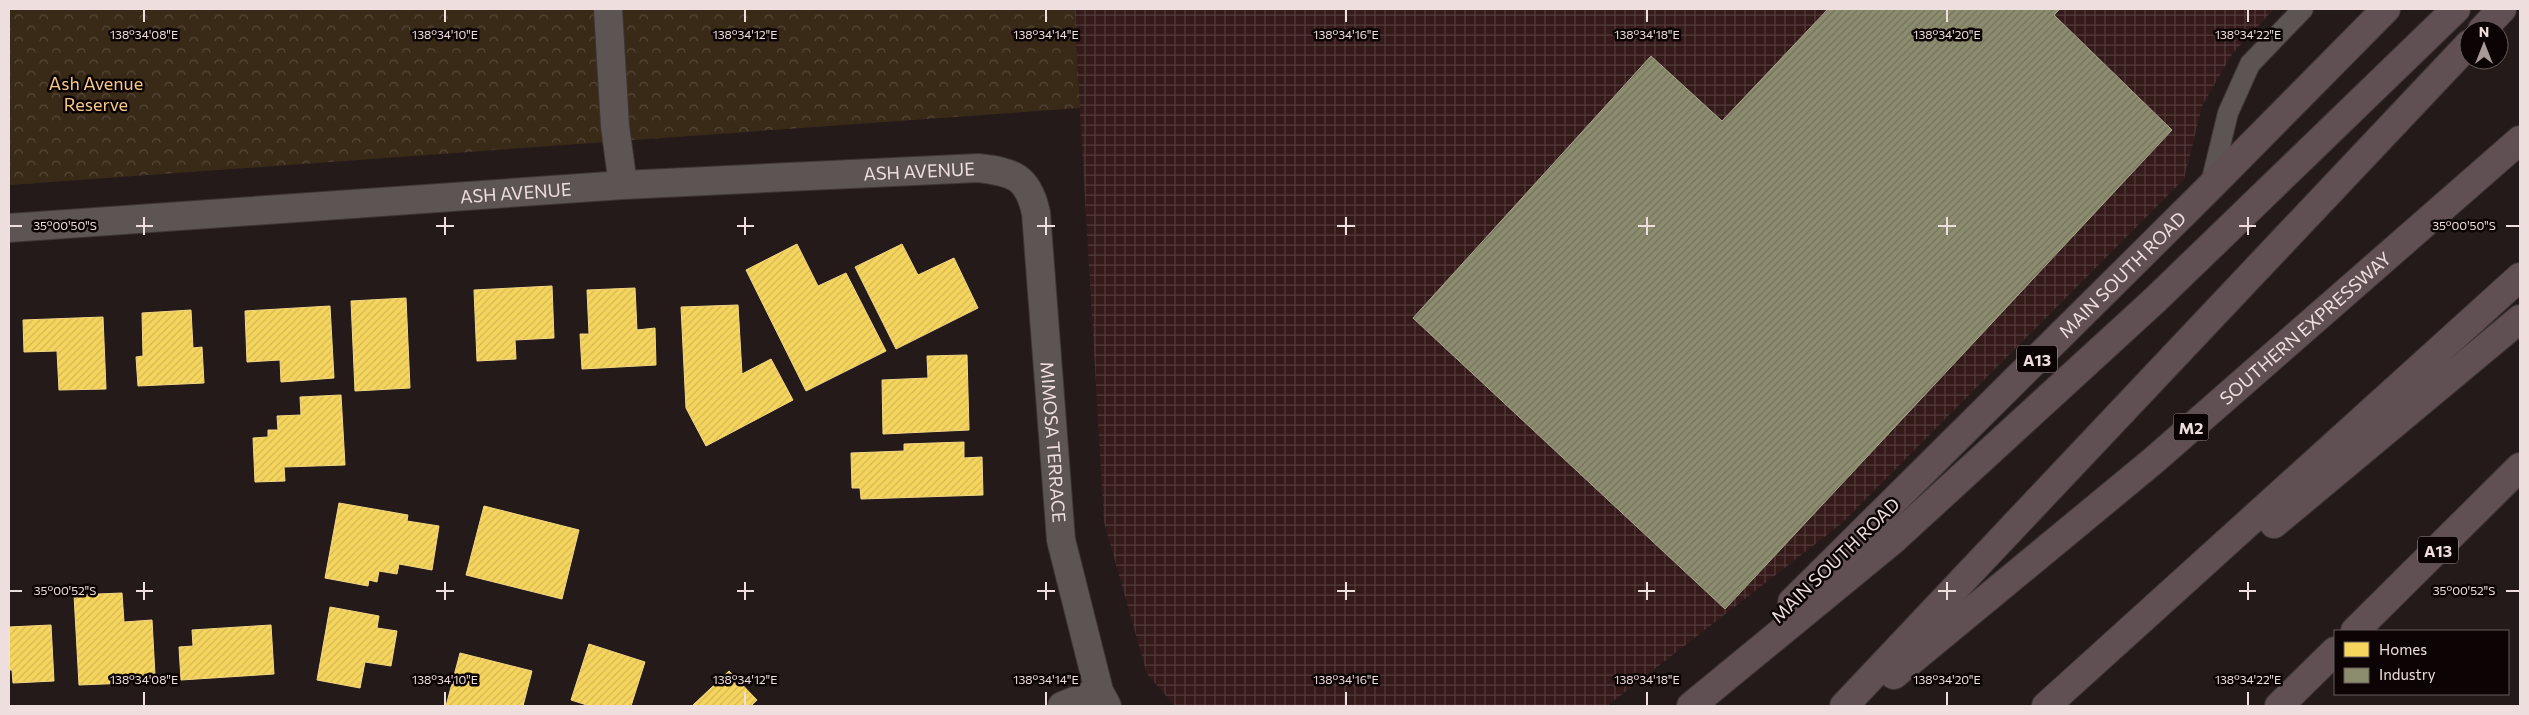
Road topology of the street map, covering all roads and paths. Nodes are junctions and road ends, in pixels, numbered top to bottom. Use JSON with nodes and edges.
{"nodes":[{"id":1,"x":608,"y":9,"type":"edge"},
{"id":2,"x":2303,"y":9,"type":"edge"},
{"id":3,"x":2386,"y":9,"type":"edge"},
{"id":4,"x":2456,"y":9,"type":"edge"},
{"id":5,"x":2502,"y":9,"type":"edge"},
{"id":6,"x":2492,"y":20,"type":"edge"},
{"id":7,"x":2459,"y":55,"type":"edge"},
{"id":8,"x":2520,"y":140,"type":"edge"},
{"id":9,"x":1020,"y":178,"type":"joint"},
{"id":10,"x":623,"y":185,"type":"junction"},
{"id":11,"x":2210,"y":187,"type":"junction"},
{"id":12,"x":9,"y":228,"type":"edge"},
{"id":13,"x":2520,"y":278,"type":"edge"},
{"id":14,"x":2520,"y":319,"type":"edge"},
{"id":15,"x":2520,"y":467,"type":"edge"},
{"id":16,"x":2356,"y":630,"type":"edge"},
{"id":17,"x":2334,"y":652,"type":"edge"},
{"id":18,"x":1103,"y":699,"type":"edge"},
{"id":19,"x":1062,"y":706,"type":"edge"},
{"id":20,"x":1685,"y":706,"type":"edge"},
{"id":21,"x":1691,"y":706,"type":"edge"},
{"id":22,"x":1844,"y":706,"type":"edge"},
{"id":23,"x":1856,"y":706,"type":"edge"},
{"id":24,"x":2046,"y":706,"type":"edge"},
{"id":25,"x":2056,"y":706,"type":"edge"},
{"id":26,"x":2279,"y":706,"type":"edge"}],
"edges":[{"from":1,"to":10,"type":"street"},
{"from":2,"to":11,"type":"lane"},
{"from":3,"to":11,"type":"highway","name":"MAIN SOUTH ROAD","number":"A13"},
{"from":4,"to":21,"type":"highway"},
{"from":5,"to":6,"type":"highway"},
{"from":7,"to":22,"type":"highway"},
{"from":8,"to":23,"type":"highway","name":"SOUTHERN EXPRESSWAY","number":"M2"},
{"from":9,"to":10,"type":"street","name":"ASH AVENUE"},
{"from":9,"to":18,"type":"street","name":"MIMOSA TERRACE"},
{"from":10,"to":12,"type":"street","name":"ASH AVENUE"},
{"from":11,"to":20,"type":"highway","name":"MAIN SOUTH ROAD","number":"A13"},
{"from":13,"to":24,"type":"highway"},
{"from":14,"to":25,"type":"highway"},
{"from":15,"to":16,"type":"highway","number":"A13"},
{"from":17,"to":26,"type":"highway"},
{"from":18,"to":19,"type":"street"}]}
